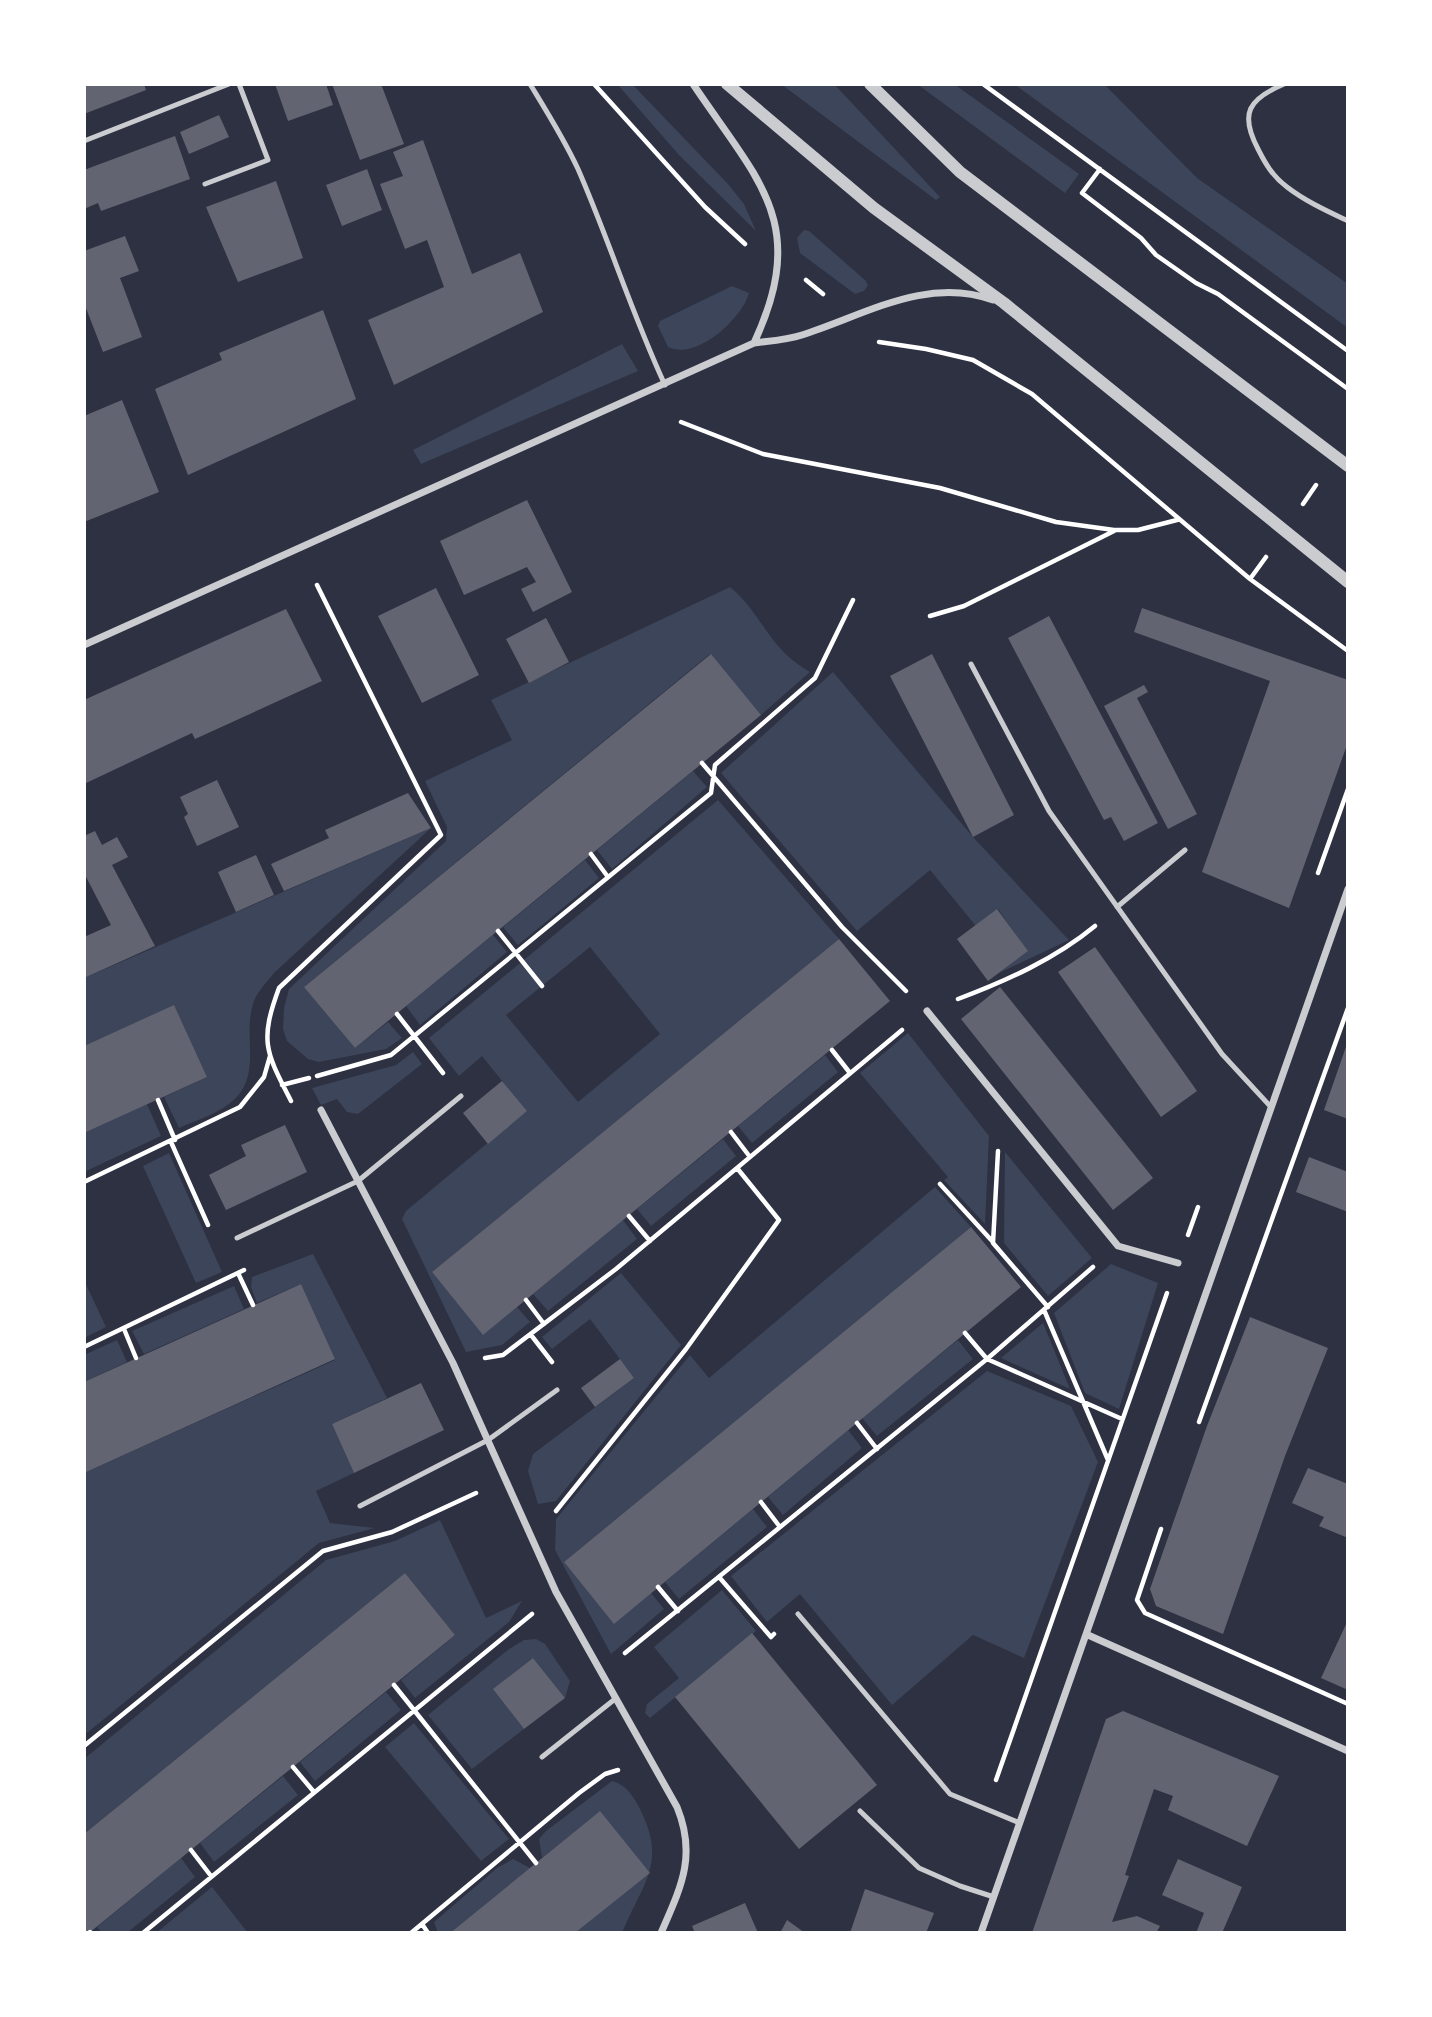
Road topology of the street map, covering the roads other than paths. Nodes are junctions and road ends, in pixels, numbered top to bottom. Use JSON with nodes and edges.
{"nodes":[{"id":1,"x":229,"y":84,"type":"edge"},
{"id":2,"x":239,"y":84,"type":"edge"},
{"id":3,"x":530,"y":84,"type":"edge"},
{"id":4,"x":693,"y":84,"type":"edge"},
{"id":5,"x":727,"y":84,"type":"edge"},
{"id":6,"x":870,"y":84,"type":"edge"},
{"id":7,"x":1284,"y":84,"type":"edge"},
{"id":8,"x":84,"y":141,"type":"edge"},
{"id":9,"x":205,"y":184,"type":"dead end"},
{"id":10,"x":1348,"y":221,"type":"edge"},
{"id":11,"x":1004,"y":303,"type":"junction"},
{"id":12,"x":754,"y":343,"type":"junction"},
{"id":13,"x":665,"y":385,"type":"junction"},
{"id":14,"x":1342,"y":456,"type":"edge"},
{"id":15,"x":1348,"y":466,"type":"edge"},
{"id":16,"x":1348,"y":582,"type":"edge"},
{"id":17,"x":84,"y":645,"type":"edge"},
{"id":18,"x":971,"y":664,"type":"dead end"},
{"id":19,"x":1185,"y":850,"type":"dead end"},
{"id":20,"x":1348,"y":889,"type":"edge"},
{"id":21,"x":1117,"y":907,"type":"junction"},
{"id":22,"x":927,"y":1011,"type":"road end"},
{"id":23,"x":461,"y":1096,"type":"road end"},
{"id":24,"x":1271,"y":1107,"type":"junction"},
{"id":25,"x":321,"y":1111,"type":"dead end"},
{"id":26,"x":358,"y":1181,"type":"junction"},
{"id":27,"x":237,"y":1238,"type":"dead end"},
{"id":28,"x":1178,"y":1263,"type":"road end"},
{"id":29,"x":557,"y":1390,"type":"dead end"},
{"id":30,"x":488,"y":1440,"type":"junction"},
{"id":31,"x":360,"y":1506,"type":"dead end"},
{"id":32,"x":798,"y":1614,"type":"road end"},
{"id":33,"x":1088,"y":1635,"type":"junction"},
{"id":34,"x":615,"y":1699,"type":"junction"},
{"id":35,"x":1348,"y":1751,"type":"edge"},
{"id":36,"x":542,"y":1758,"type":"dead end"},
{"id":37,"x":860,"y":1811,"type":"dead end"},
{"id":38,"x":1020,"y":1823,"type":"junction"},
{"id":39,"x":994,"y":1896,"type":"junction"},
{"id":40,"x":661,"y":1933,"type":"edge"},
{"id":41,"x":981,"y":1933,"type":"edge"}],
"edges":[{"from":1,"to":8,"type":"lane"},
{"from":2,"to":9,"type":"lane"},
{"from":3,"to":13,"type":"lane"},
{"from":4,"to":12,"type":"street"},
{"from":5,"to":11,"type":"street"},
{"from":6,"to":14,"type":"street"},
{"from":7,"to":10,"type":"lane"},
{"from":11,"to":12,"type":"street"},
{"from":11,"to":16,"type":"street"},
{"from":12,"to":13,"type":"street"},
{"from":13,"to":17,"type":"street"},
{"from":14,"to":15,"type":"street"},
{"from":18,"to":21,"type":"lane"},
{"from":19,"to":21,"type":"lane"},
{"from":20,"to":24,"type":"street"},
{"from":21,"to":24,"type":"lane"},
{"from":22,"to":28,"type":"street"},
{"from":23,"to":26,"type":"lane"},
{"from":24,"to":33,"type":"street"},
{"from":25,"to":26,"type":"street"},
{"from":26,"to":27,"type":"lane"},
{"from":26,"to":30,"type":"street"},
{"from":29,"to":30,"type":"lane"},
{"from":30,"to":31,"type":"lane"},
{"from":30,"to":34,"type":"street"},
{"from":32,"to":38,"type":"lane"},
{"from":33,"to":35,"type":"street"},
{"from":33,"to":38,"type":"street"},
{"from":34,"to":36,"type":"lane"},
{"from":34,"to":40,"type":"street"},
{"from":37,"to":39,"type":"lane"},
{"from":38,"to":39,"type":"street"},
{"from":39,"to":41,"type":"street"}]}
